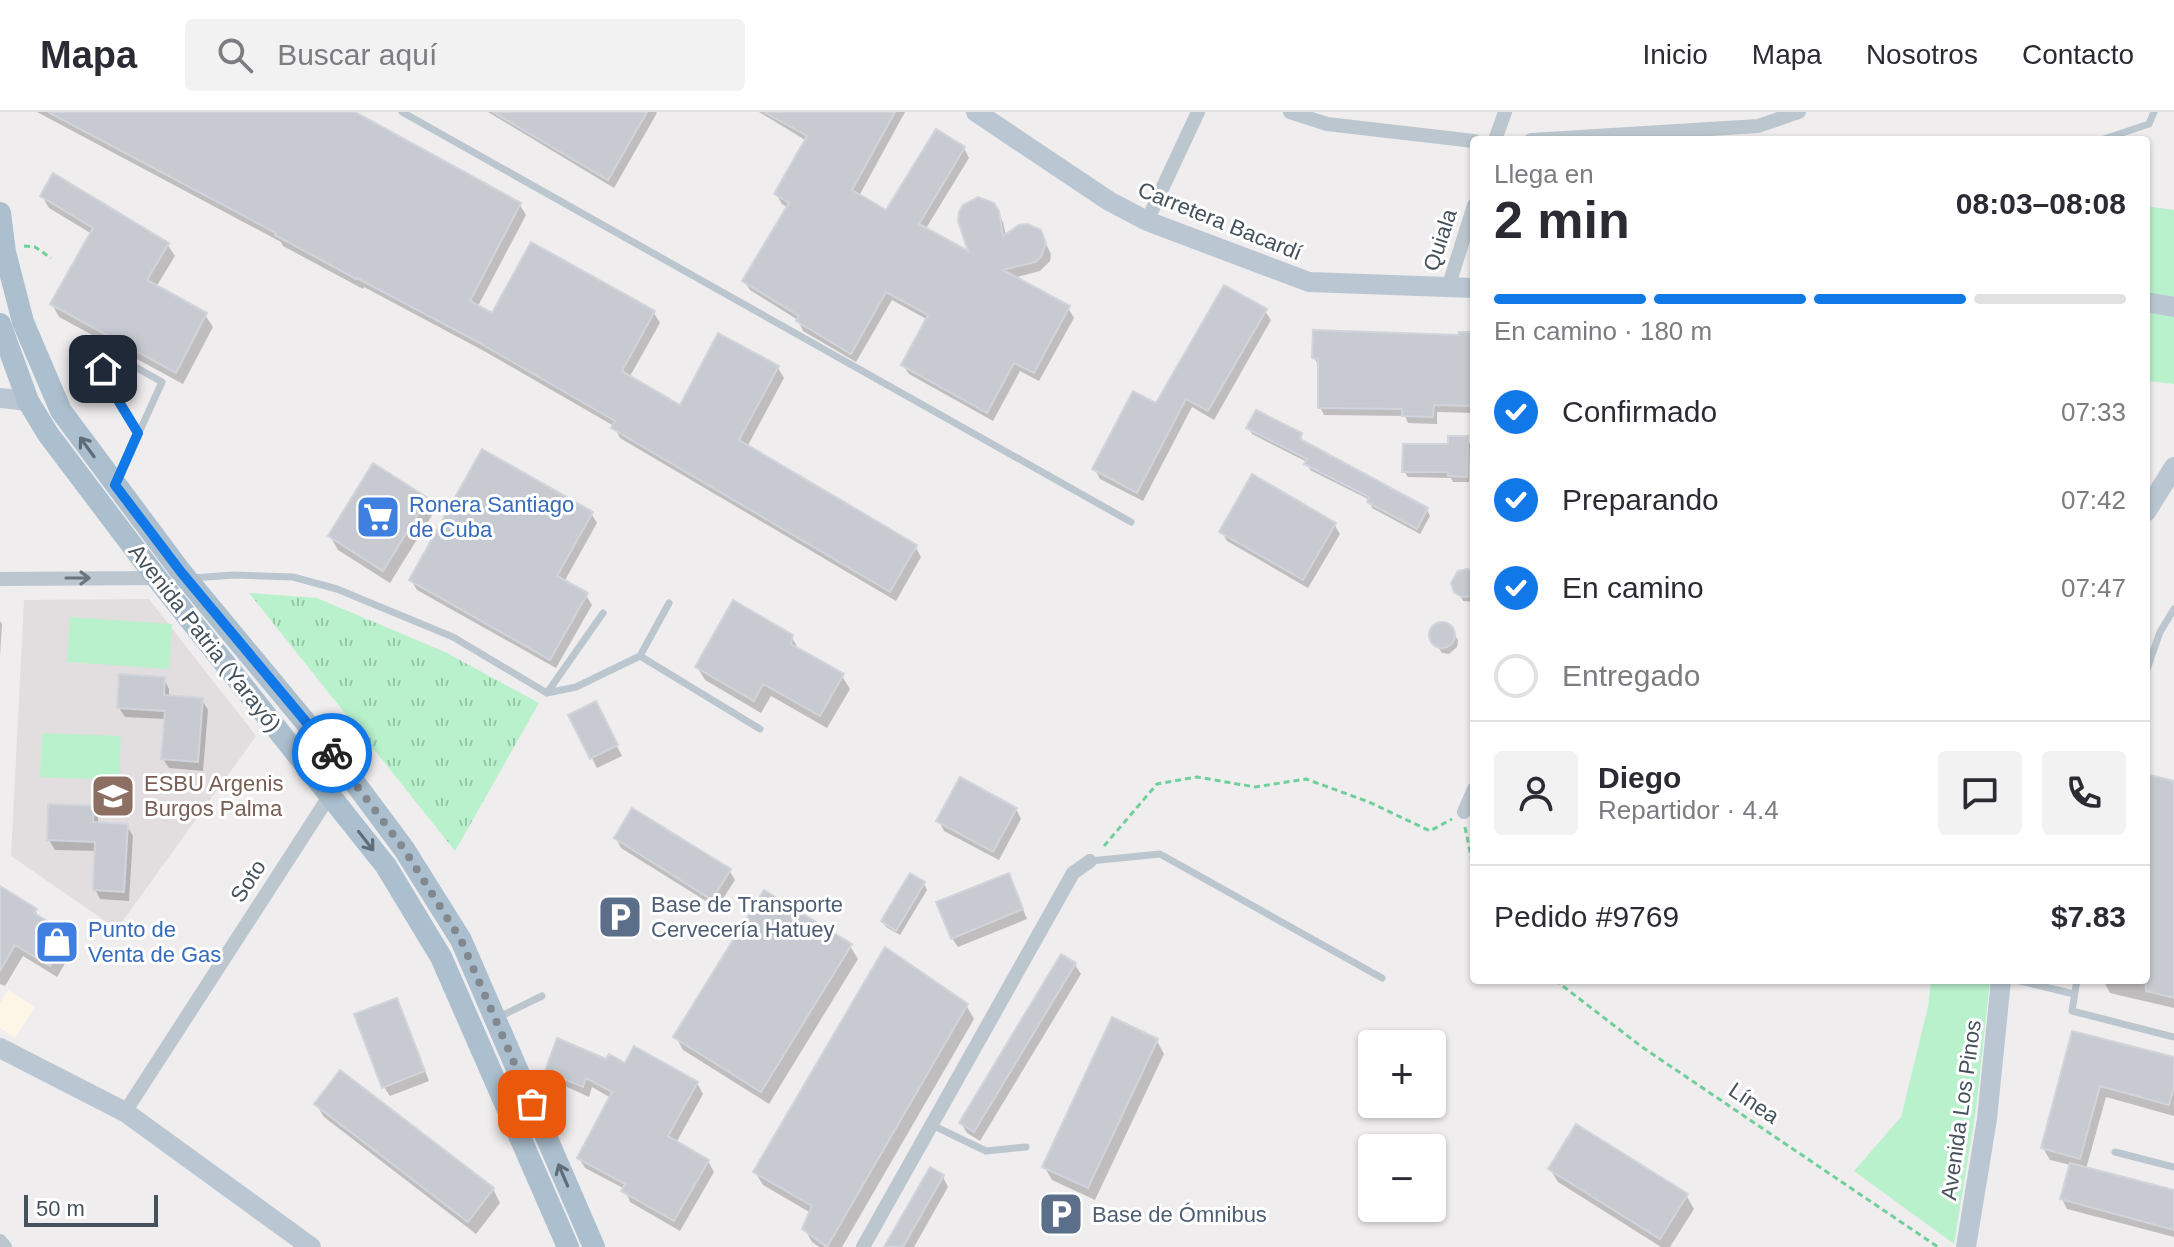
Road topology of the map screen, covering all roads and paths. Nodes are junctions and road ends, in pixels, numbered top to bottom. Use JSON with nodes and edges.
{"nodes":[{"id":1,"x":402,"y":112,"type":"edge"},
{"id":2,"x":976,"y":112,"type":"edge"},
{"id":3,"x":1198,"y":112,"type":"edge"},
{"id":4,"x":1290,"y":112,"type":"edge"},
{"id":5,"x":1505,"y":112,"type":"edge"},
{"id":6,"x":1799,"y":112,"type":"edge"},
{"id":7,"x":2154,"y":112,"type":"edge"},
{"id":8,"x":1496,"y":136,"type":"edge"},
{"id":9,"x":1596,"y":136,"type":"edge"},
{"id":10,"x":2113,"y":136,"type":"edge"},
{"id":11,"x":1470,"y":141,"type":"edge"},
{"id":12,"x":0,"y":213,"type":"edge"},
{"id":13,"x":1470,"y":218,"type":"edge"},
{"id":14,"x":1147,"y":221,"type":"junction"},
{"id":15,"x":5,"y":252,"type":"junction"},
{"id":16,"x":51,"y":258,"type":"dead end"},
{"id":17,"x":1448,"y":288,"type":"junction"},
{"id":18,"x":1470,"y":288,"type":"edge"},
{"id":19,"x":2150,"y":303,"type":"edge"},
{"id":20,"x":2174,"y":307,"type":"edge"},
{"id":21,"x":0,"y":324,"type":"edge"},
{"id":22,"x":0,"y":398,"type":"edge"},
{"id":23,"x":28,"y":401,"type":"junction"},
{"id":24,"x":138,"y":433,"type":"junction"},
{"id":25,"x":2174,"y":467,"type":"edge"},
{"id":26,"x":115,"y":485,"type":"junction"},
{"id":27,"x":2150,"y":506,"type":"edge"},
{"id":28,"x":1131,"y":522,"type":"dead end"},
{"id":29,"x":156,"y":577,"type":"junction"},
{"id":30,"x":0,"y":579,"type":"edge"},
{"id":31,"x":186,"y":579,"type":"junction"},
{"id":32,"x":669,"y":603,"type":"dead end"},
{"id":33,"x":2174,"y":609,"type":"edge"},
{"id":34,"x":603,"y":613,"type":"dead end"},
{"id":35,"x":640,"y":656,"type":"junction"},
{"id":36,"x":2150,"y":661,"type":"edge"},
{"id":37,"x":547,"y":693,"type":"junction"},
{"id":38,"x":760,"y":729,"type":"dead end"},
{"id":39,"x":330,"y":795,"type":"junction"},
{"id":40,"x":1470,"y":798,"type":"edge"},
{"id":41,"x":1464,"y":812,"type":"junction"},
{"id":42,"x":1470,"y":856,"type":"edge"},
{"id":43,"x":1090,"y":861,"type":"junction"},
{"id":44,"x":1382,"y":978,"type":"dead end"},
{"id":45,"x":1560,"y":984,"type":"edge"},
{"id":46,"x":2001,"y":984,"type":"edge"},
{"id":47,"x":2033,"y":984,"type":"edge"},
{"id":48,"x":2076,"y":984,"type":"edge"},
{"id":49,"x":2074,"y":994,"type":"junction"},
{"id":50,"x":542,"y":996,"type":"dead end"},
{"id":51,"x":496,"y":1018,"type":"junction"},
{"id":52,"x":2174,"y":1037,"type":"edge"},
{"id":53,"x":0,"y":1048,"type":"edge"},
{"id":54,"x":125,"y":1112,"type":"junction"},
{"id":55,"x":932,"y":1125,"type":"junction"},
{"id":56,"x":1026,"y":1147,"type":"dead end"},
{"id":57,"x":2115,"y":1152,"type":"dead end"},
{"id":58,"x":2174,"y":1167,"type":"edge"},
{"id":59,"x":0,"y":1241,"type":"edge"},
{"id":60,"x":5,"y":1247,"type":"edge"},
{"id":61,"x":311,"y":1247,"type":"edge"},
{"id":62,"x":568,"y":1247,"type":"edge"},
{"id":63,"x":594,"y":1247,"type":"edge"},
{"id":64,"x":863,"y":1247,"type":"edge"},
{"id":65,"x":1938,"y":1247,"type":"edge"},
{"id":66,"x":1966,"y":1247,"type":"edge"}],
"edges":[{"from":1,"to":28,"type":"lane"},
{"from":2,"to":14,"type":"street","name":"Carretera Bacardí"},
{"from":3,"to":14,"type":"street"},
{"from":4,"to":11,"type":"street"},
{"from":5,"to":8,"type":"street"},
{"from":6,"to":9,"type":"street"},
{"from":7,"to":10,"type":"lane"},
{"from":12,"to":15,"type":"main road","name":"Avenida Patria (Yarayó)"},
{"from":13,"to":17,"type":"street","name":"Quiala"},
{"from":14,"to":17,"type":"street","name":"Carretera Bacardí"},
{"from":15,"to":16,"type":"path"},
{"from":26,"to":15,"type":"main road","name":"Avenida Patria (Yarayó)","one_way":true},
{"from":17,"to":18,"type":"street","name":"Carretera Bacardí"},
{"from":19,"to":20,"type":"street"},
{"from":21,"to":23,"type":"main road","name":"Avenida Patria (Yarayó)"},
{"from":22,"to":23,"type":"street"},
{"from":23,"to":29,"type":"main road","name":"Avenida Patria (Yarayó)"},
{"from":24,"to":24,"type":"lane"},
{"from":24,"to":26,"type":"lane"},
{"from":25,"to":27,"type":"street"},
{"from":26,"to":31,"type":"main road","name":"Avenida Patria (Yarayó)"},
{"from":30,"to":29,"type":"street","one_way":true},
{"from":29,"to":31,"type":"street"},
{"from":29,"to":39,"type":"main road","name":"Avenida Patria (Yarayó)"},
{"from":31,"to":37,"type":"lane"},
{"from":31,"to":51,"type":"main road","name":"Avenida Patria (Yarayó)"},
{"from":32,"to":35,"type":"lane"},
{"from":33,"to":36,"type":"lane"},
{"from":34,"to":37,"type":"lane"},
{"from":35,"to":37,"type":"lane"},
{"from":35,"to":38,"type":"lane"},
{"from":39,"to":54,"type":"street","name":"Soto"},
{"from":39,"to":62,"type":"main road","name":"Avenida Patria (Yarayó)","one_way":true},
{"from":40,"to":41,"type":"street"},
{"from":41,"to":42,"type":"path"},
{"from":41,"to":43,"type":"path"},
{"from":43,"to":44,"type":"lane"},
{"from":43,"to":55,"type":"street"},
{"from":45,"to":65,"type":"path","name":"Línea"},
{"from":46,"to":66,"type":"street","name":"Avenida Los Pinos"},
{"from":47,"to":49,"type":"lane"},
{"from":48,"to":49,"type":"lane"},
{"from":49,"to":52,"type":"lane"},
{"from":50,"to":51,"type":"lane"},
{"from":63,"to":51,"type":"main road","name":"Avenida Patria (Yarayó)","one_way":true},
{"from":53,"to":54,"type":"street"},
{"from":54,"to":61,"type":"street"},
{"from":55,"to":56,"type":"lane"},
{"from":55,"to":64,"type":"street"},
{"from":57,"to":58,"type":"lane"},
{"from":59,"to":60,"type":"street"}]}
